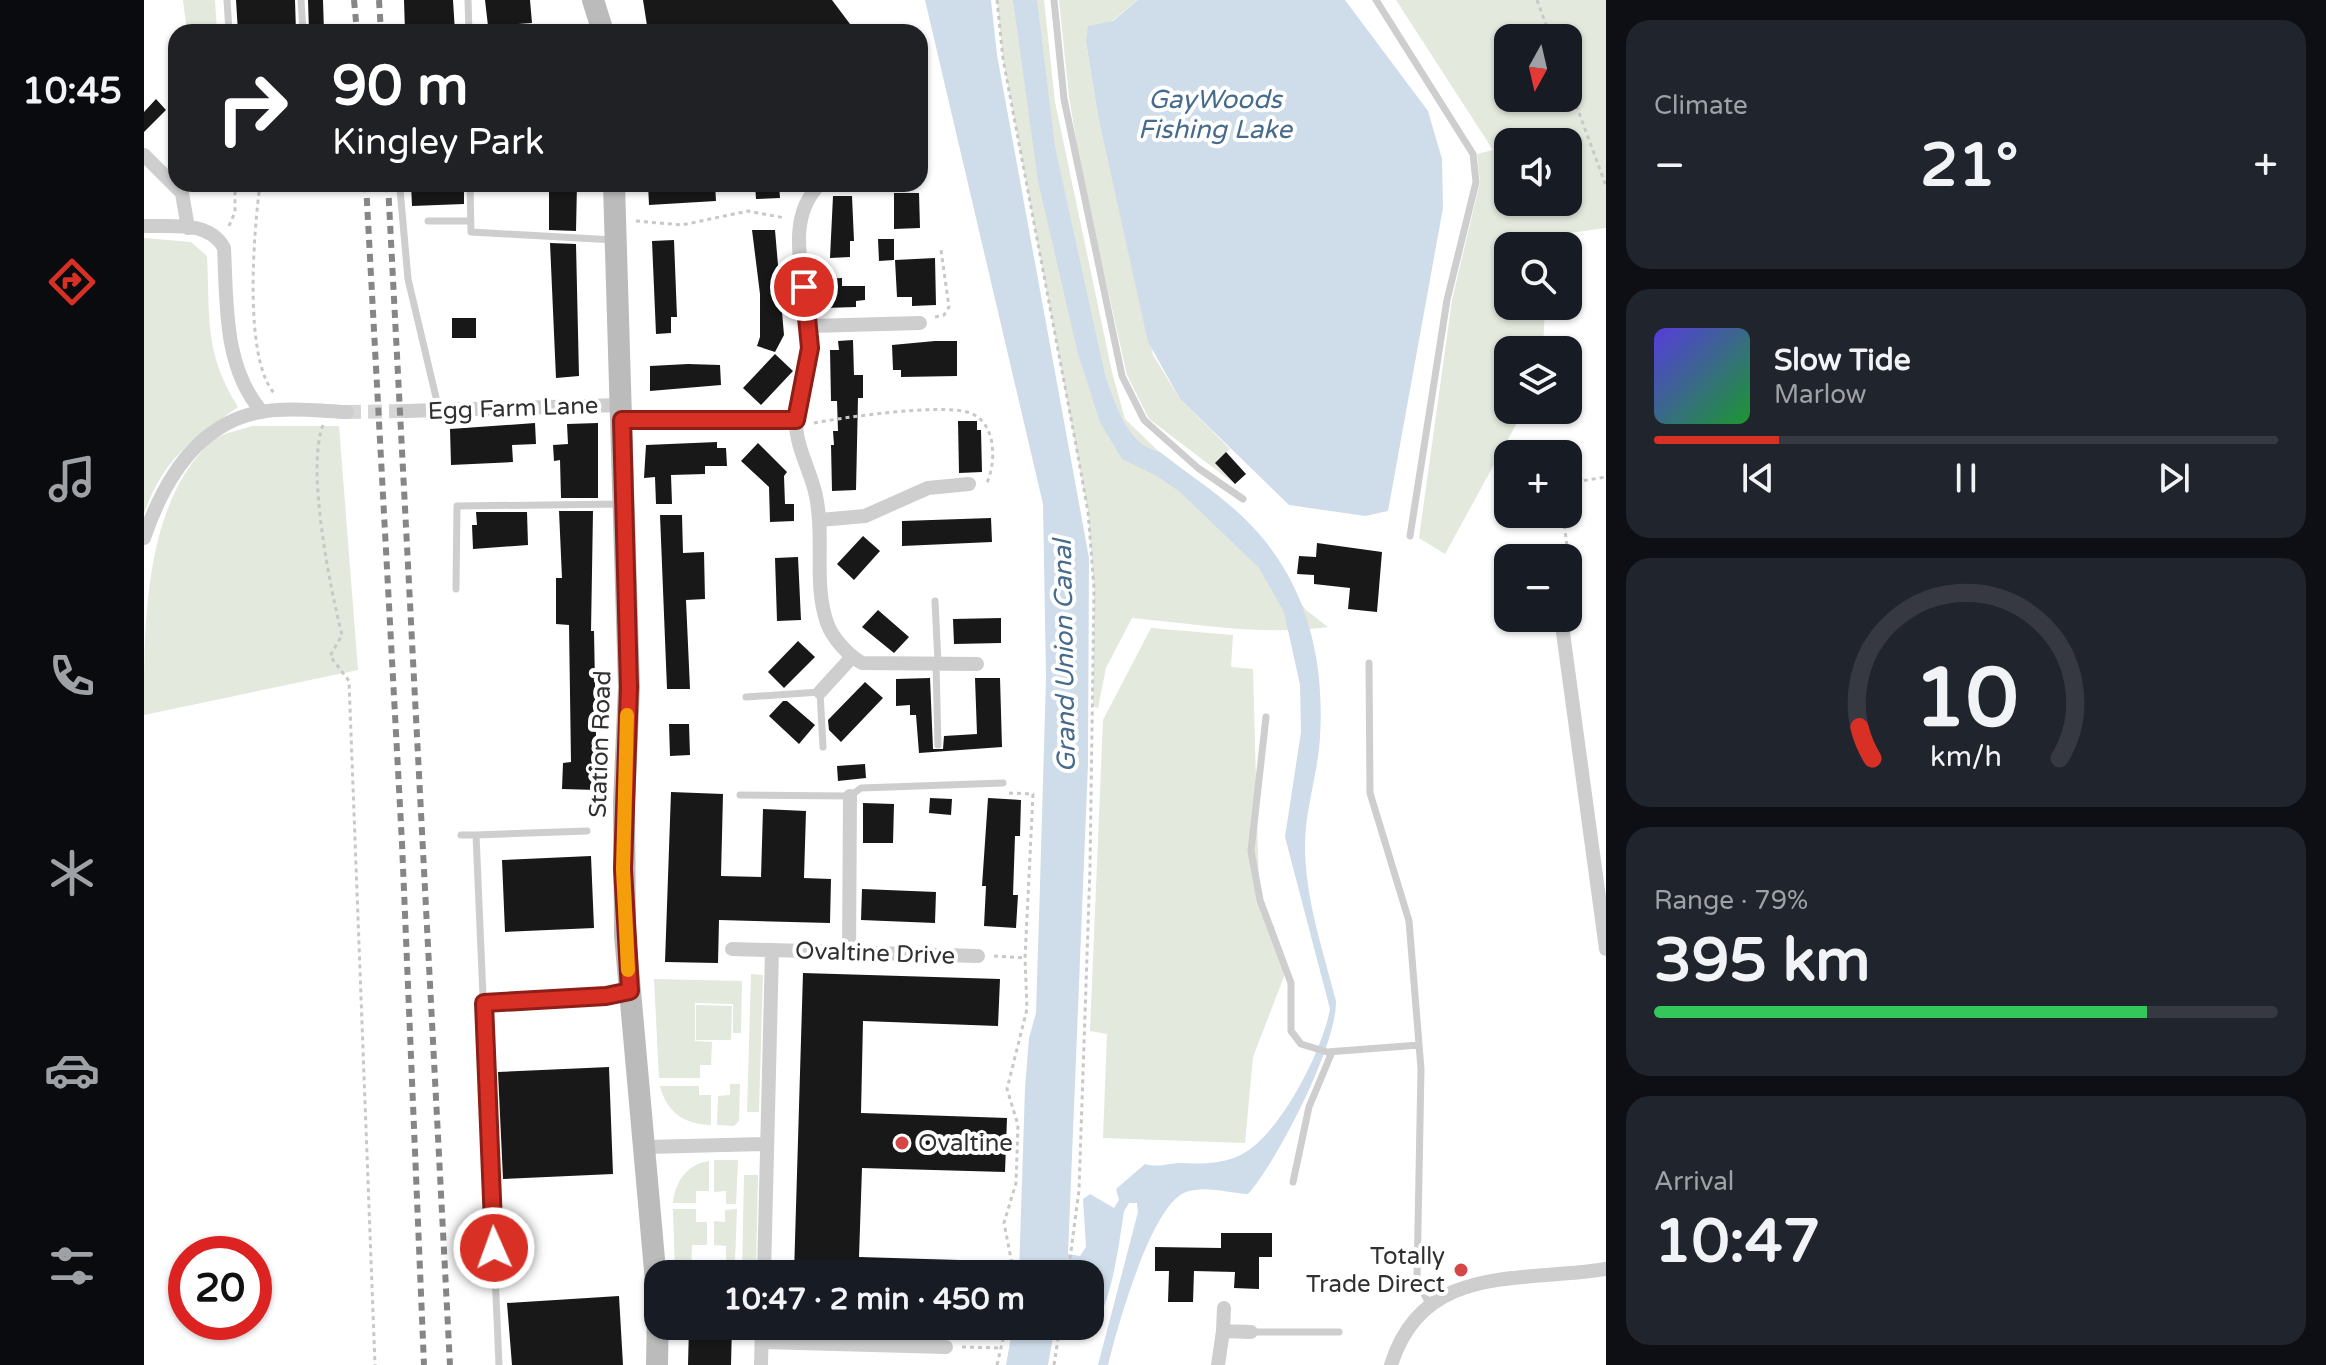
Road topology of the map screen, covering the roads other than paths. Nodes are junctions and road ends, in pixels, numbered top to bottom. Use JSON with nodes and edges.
{"nodes":[{"id":1,"x":227,"y":0,"type":"edge"},
{"id":2,"x":301,"y":0,"type":"edge"},
{"id":3,"x":468,"y":0,"type":"edge"},
{"id":4,"x":593,"y":0,"type":"edge"},
{"id":5,"x":1054,"y":0,"type":"edge"},
{"id":6,"x":1376,"y":0,"type":"edge"},
{"id":7,"x":228,"y":24,"type":"edge"},
{"id":8,"x":302,"y":24,"type":"edge"},
{"id":9,"x":469,"y":24,"type":"edge"},
{"id":10,"x":600,"y":24,"type":"edge"},
{"id":11,"x":144,"y":155,"type":"edge"},
{"id":12,"x":168,"y":179,"type":"edge"},
{"id":13,"x":181,"y":192,"type":"edge"},
{"id":14,"x":400,"y":192,"type":"edge"},
{"id":15,"x":470,"y":192,"type":"edge"},
{"id":16,"x":614,"y":192,"type":"edge"},
{"id":17,"x":809,"y":192,"type":"edge"},
{"id":18,"x":428,"y":221,"type":"dead end"},
{"id":19,"x":471,"y":221,"type":"junction"},
{"id":20,"x":144,"y":226,"type":"edge"},
{"id":21,"x":188,"y":228,"type":"junction"},
{"id":22,"x":616,"y":230,"type":"junction"},
{"id":23,"x":920,"y":323,"type":"road end"},
{"id":24,"x":810,"y":326,"type":"junction"},
{"id":25,"x":439,"y":410,"type":"junction"},
{"id":26,"x":405,"y":411,"type":"tunnel mouth"},
{"id":27,"x":262,"y":412,"type":"junction"},
{"id":28,"x":347,"y":412,"type":"tunnel mouth"},
{"id":29,"x":622,"y":412,"type":"junction"},
{"id":30,"x":796,"y":422,"type":"junction"},
{"id":31,"x":969,"y":484,"type":"road end"},
{"id":32,"x":1243,"y":499,"type":"dead end"},
{"id":33,"x":623,"y":504,"type":"junction"},
{"id":34,"x":820,"y":520,"type":"junction"},
{"id":35,"x":1410,"y":536,"type":"dead end"},
{"id":36,"x":144,"y":538,"type":"edge"},
{"id":37,"x":456,"y":589,"type":"dead end"},
{"id":38,"x":935,"y":601,"type":"dead end"},
{"id":39,"x":1563,"y":632,"type":"edge"},
{"id":40,"x":852,"y":657,"type":"junction"},
{"id":41,"x":1369,"y":663,"type":"dead end"},
{"id":42,"x":977,"y":664,"type":"dead end"},
{"id":43,"x":937,"y":665,"type":"junction"},
{"id":44,"x":820,"y":692,"type":"junction"},
{"id":45,"x":746,"y":697,"type":"dead end"},
{"id":46,"x":1266,"y":717,"type":"dead end"},
{"id":47,"x":938,"y":745,"type":"dead end"},
{"id":48,"x":823,"y":747,"type":"dead end"},
{"id":49,"x":1003,"y":783,"type":"road end"},
{"id":50,"x":740,"y":795,"type":"dead end"},
{"id":51,"x":850,"y":796,"type":"junction"},
{"id":52,"x":587,"y":831,"type":"dead end"},
{"id":53,"x":461,"y":835,"type":"dead end"},
{"id":54,"x":476,"y":835,"type":"junction"},
{"id":55,"x":732,"y":949,"type":"dead end"},
{"id":56,"x":1606,"y":949,"type":"edge"},
{"id":57,"x":772,"y":950,"type":"junction"},
{"id":58,"x":849,"y":952,"type":"junction"},
{"id":59,"x":978,"y":956,"type":"road end"},
{"id":60,"x":630,"y":991,"type":"junction"},
{"id":61,"x":484,"y":1003,"type":"junction"},
{"id":62,"x":1419,"y":1045,"type":"junction"},
{"id":63,"x":1330,"y":1052,"type":"junction"},
{"id":64,"x":767,"y":1144,"type":"junction"},
{"id":65,"x":646,"y":1147,"type":"junction"},
{"id":66,"x":1293,"y":1182,"type":"dead end"},
{"id":67,"x":654,"y":1260,"type":"edge"},
{"id":68,"x":764,"y":1260,"type":"edge"},
{"id":69,"x":1606,"y":1269,"type":"edge"},
{"id":70,"x":1429,"y":1304,"type":"junction"},
{"id":71,"x":1224,"y":1308,"type":"dead end"},
{"id":72,"x":1223,"y":1331,"type":"junction"},
{"id":73,"x":1251,"y":1332,"type":"joint"},
{"id":74,"x":1339,"y":1332,"type":"dead end"},
{"id":75,"x":657,"y":1340,"type":"edge"},
{"id":76,"x":762,"y":1342,"type":"joint"},
{"id":77,"x":946,"y":1347,"type":"road end"},
{"id":78,"x":499,"y":1365,"type":"edge"},
{"id":79,"x":657,"y":1365,"type":"edge"},
{"id":80,"x":761,"y":1365,"type":"edge"},
{"id":81,"x":1218,"y":1365,"type":"edge"},
{"id":82,"x":1391,"y":1365,"type":"edge"}],
"edges":[{"from":1,"to":7,"type":"lane"},
{"from":2,"to":8,"type":"lane"},
{"from":3,"to":9,"type":"lane"},
{"from":4,"to":10,"type":"street"},
{"from":5,"to":32,"type":"lane"},
{"from":6,"to":35,"type":"lane"},
{"from":11,"to":12,"type":"street"},
{"from":13,"to":21,"type":"street"},
{"from":14,"to":25,"type":"lane"},
{"from":15,"to":19,"type":"lane"},
{"from":16,"to":22,"type":"street","name":"Station Road"},
{"from":17,"to":24,"type":"street"},
{"from":18,"to":19,"type":"lane"},
{"from":19,"to":22,"type":"lane"},
{"from":20,"to":21,"type":"street"},
{"from":21,"to":27,"type":"street"},
{"from":22,"to":29,"type":"street","name":"Station Road"},
{"from":23,"to":24,"type":"street"},
{"from":24,"to":30,"type":"street"},
{"from":25,"to":26,"type":"street","name":"Egg Farm Lane"},
{"from":25,"to":29,"type":"street","name":"Egg Farm Lane"},
{"from":27,"to":28,"type":"street"},
{"from":27,"to":36,"type":"street"},
{"from":29,"to":30,"type":"street","name":"Egg Farm Lane"},
{"from":29,"to":33,"type":"street","name":"Station Road"},
{"from":30,"to":34,"type":"street"},
{"from":31,"to":34,"type":"street"},
{"from":33,"to":37,"type":"lane"},
{"from":33,"to":60,"type":"street","name":"Station Road"},
{"from":34,"to":40,"type":"street"},
{"from":38,"to":43,"type":"lane"},
{"from":39,"to":56,"type":"street"},
{"from":40,"to":43,"type":"street"},
{"from":40,"to":44,"type":"street"},
{"from":41,"to":62,"type":"lane"},
{"from":42,"to":43,"type":"street"},
{"from":43,"to":47,"type":"lane"},
{"from":44,"to":45,"type":"lane"},
{"from":44,"to":48,"type":"lane"},
{"from":46,"to":63,"type":"lane"},
{"from":49,"to":51,"type":"lane"},
{"from":50,"to":51,"type":"lane"},
{"from":51,"to":58,"type":"street"},
{"from":52,"to":54,"type":"lane"},
{"from":53,"to":54,"type":"lane"},
{"from":54,"to":61,"type":"lane"},
{"from":55,"to":57,"type":"street","name":"Ovaltine Drive"},
{"from":57,"to":58,"type":"street","name":"Ovaltine Drive"},
{"from":57,"to":64,"type":"street","name":"Ovaltine Drive"},
{"from":58,"to":59,"type":"street","name":"Ovaltine Drive"},
{"from":60,"to":61,"type":"lane"},
{"from":60,"to":65,"type":"street","name":"Station Road"},
{"from":61,"to":78,"type":"lane"},
{"from":62,"to":63,"type":"lane"},
{"from":62,"to":70,"type":"lane"},
{"from":63,"to":66,"type":"lane"},
{"from":64,"to":65,"type":"street"},
{"from":64,"to":68,"type":"street","name":"Ovaltine Drive"},
{"from":65,"to":67,"type":"street","name":"Station Road"},
{"from":69,"to":70,"type":"street"},
{"from":70,"to":82,"type":"street"},
{"from":71,"to":72,"type":"street"},
{"from":72,"to":73,"type":"street"},
{"from":72,"to":81,"type":"street"},
{"from":73,"to":74,"type":"lane"},
{"from":75,"to":79,"type":"street","name":"Station Road"},
{"from":76,"to":77,"type":"street"},
{"from":76,"to":80,"type":"street"}]}
